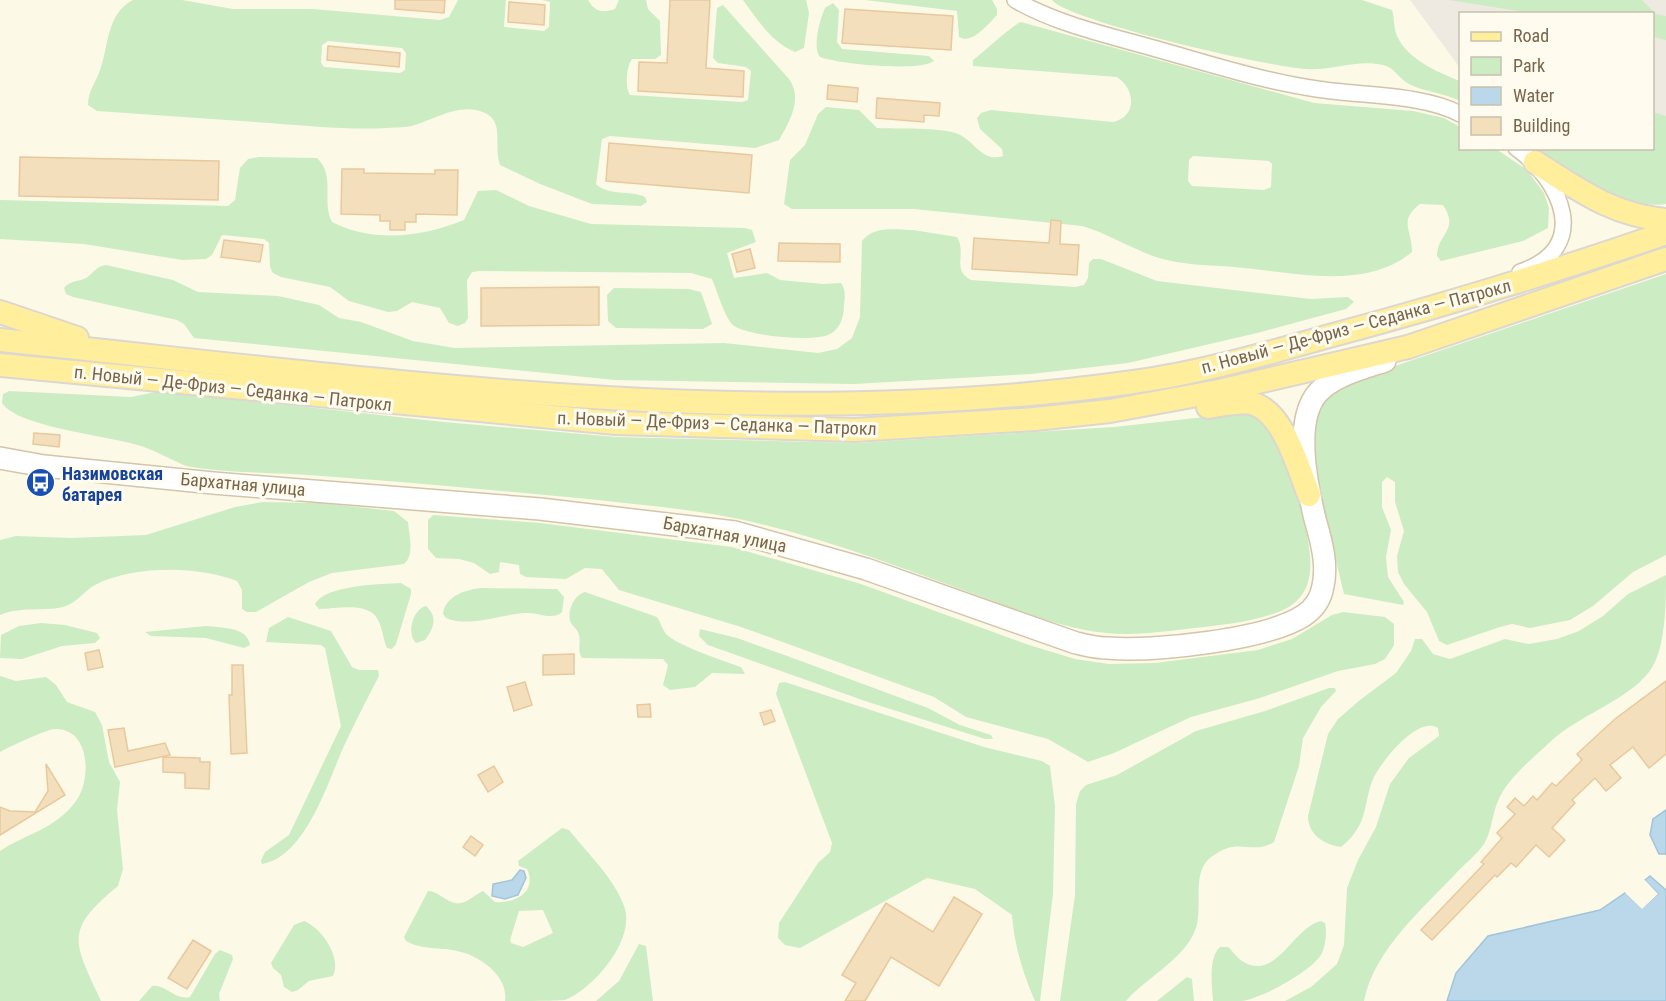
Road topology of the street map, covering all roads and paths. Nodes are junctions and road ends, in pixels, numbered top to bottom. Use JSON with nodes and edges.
{"nodes":[{"id":1,"x":1015,"y":0,"type":"edge"},
{"id":2,"x":1459,"y":113,"type":"edge"},
{"id":3,"x":1519,"y":150,"type":"edge"},
{"id":4,"x":1534,"y":162,"type":"junction"},
{"id":5,"x":1666,"y":220,"type":"edge"},
{"id":6,"x":1666,"y":233,"type":"edge"},
{"id":7,"x":1666,"y":259,"type":"edge"},
{"id":8,"x":0,"y":312,"type":"edge"},
{"id":9,"x":1402,"y":317,"type":"junction"},
{"id":10,"x":0,"y":340,"type":"edge"},
{"id":11,"x":1408,"y":346,"type":"junction"},
{"id":12,"x":124,"y":353,"type":"junction"},
{"id":13,"x":0,"y":365,"type":"edge"},
{"id":14,"x":1110,"y":411,"type":"junction"},
{"id":15,"x":0,"y":458,"type":"edge"},
{"id":16,"x":1309,"y":495,"type":"junction"}],
"edges":[{"from":1,"to":2,"type":"street"},
{"from":3,"to":4,"type":"street"},
{"from":4,"to":5,"type":"main road"},
{"from":4,"to":9,"type":"street"},
{"from":6,"to":9,"type":"main road","name":"п. Новый — Де-Фриз — Седанка — Патрокл"},
{"from":7,"to":11,"type":"main road","name":"п. Новый — Де-Фриз — Седанка — Патрокл"},
{"from":8,"to":12,"type":"main road"},
{"from":9,"to":12,"type":"main road","name":"п. Новый — Де-Фриз — Седанка — Патрокл"},
{"from":10,"to":12,"type":"main road","name":"п. Новый — Де-Фриз — Седанка — Патрокл"},
{"from":11,"to":14,"type":"main road","name":"п. Новый — Де-Фриз — Седанка — Патрокл"},
{"from":11,"to":16,"type":"main road","name":"Бархатная улица"},
{"from":13,"to":14,"type":"main road","name":"п. Новый — Де-Фриз — Седанка — Патрокл"},
{"from":14,"to":16,"type":"main road"},
{"from":15,"to":16,"type":"main road","name":"Бархатная улица"}]}
